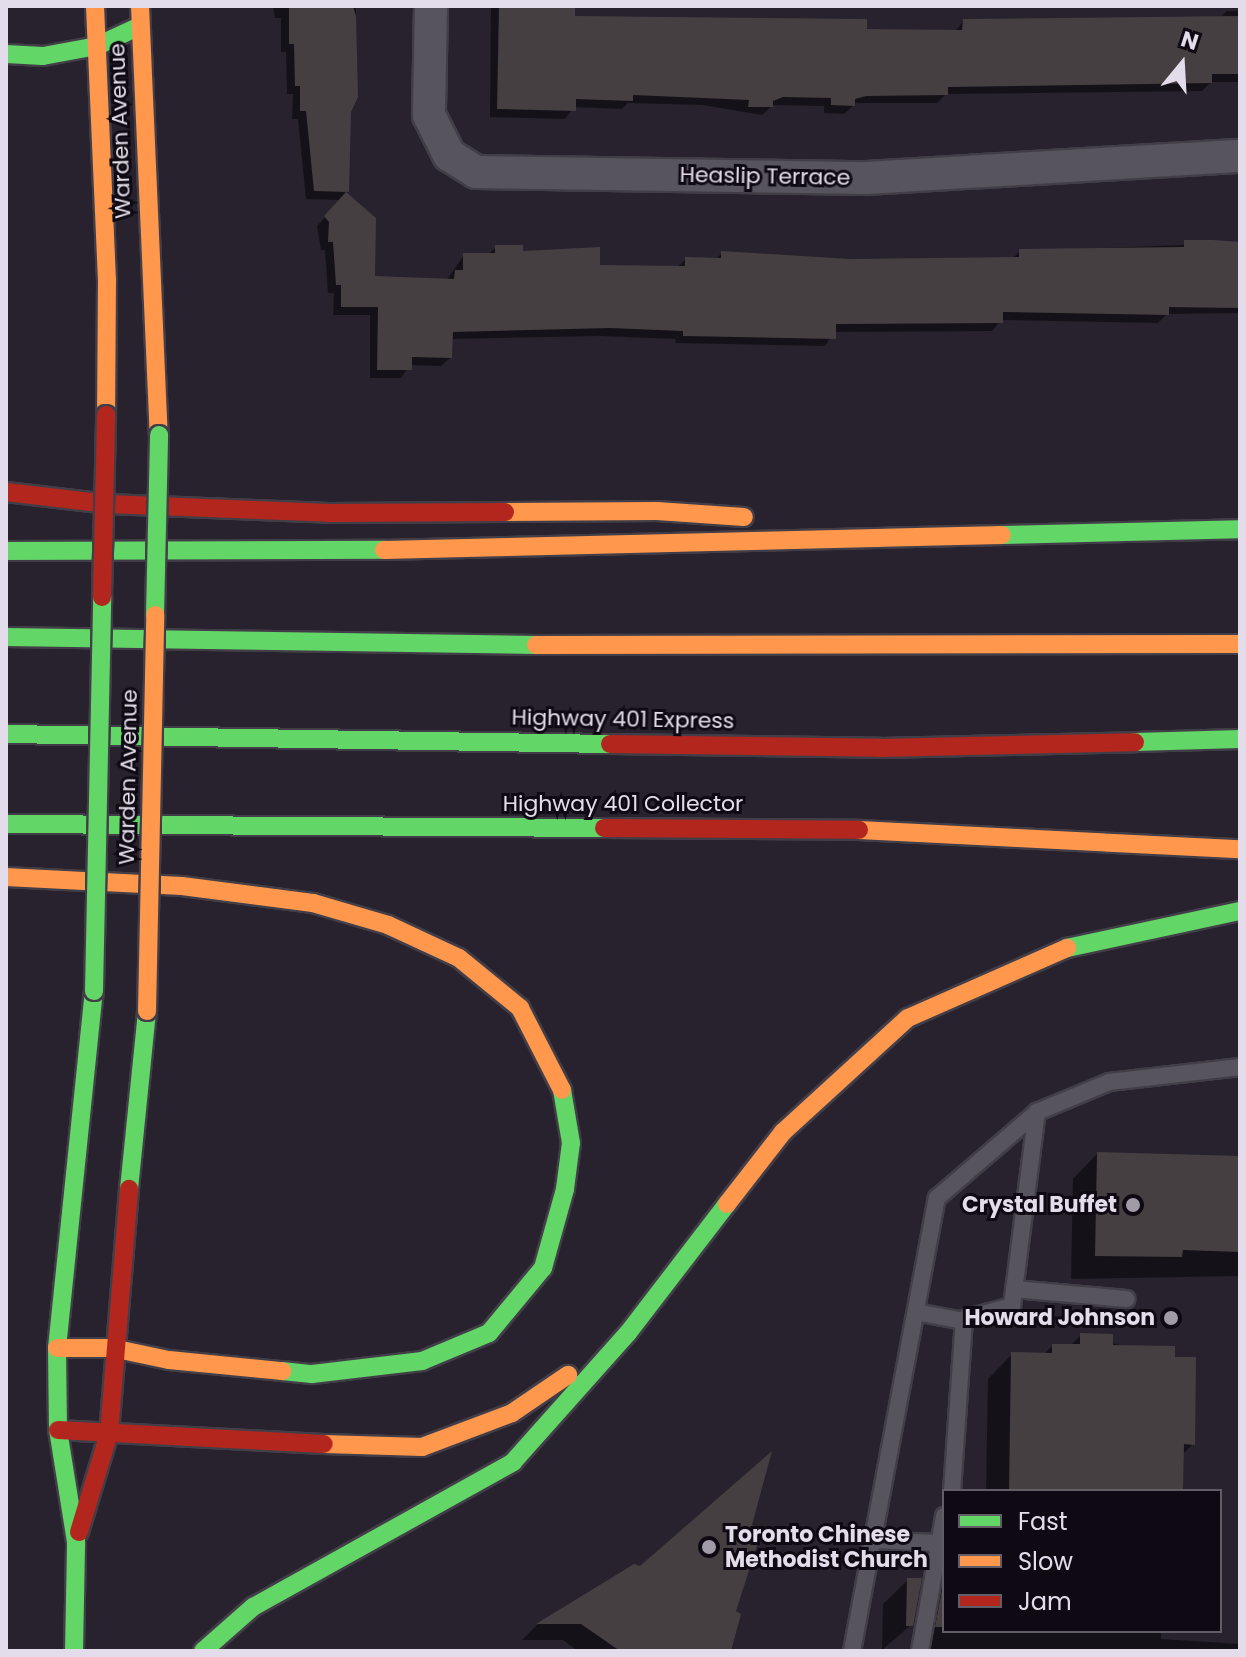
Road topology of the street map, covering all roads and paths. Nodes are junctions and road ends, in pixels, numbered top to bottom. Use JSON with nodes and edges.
{"nodes":[{"id":1,"x":95,"y":6,"type":"edge"},
{"id":2,"x":140,"y":6,"type":"edge"},
{"id":3,"x":431,"y":6,"type":"edge"},
{"id":4,"x":140,"y":26,"type":"junction"},
{"id":5,"x":97,"y":46,"type":"junction"},
{"id":6,"x":6,"y":54,"type":"edge"},
{"id":7,"x":1240,"y":156,"type":"edge"},
{"id":8,"x":6,"y":492,"type":"edge"},
{"id":9,"x":1240,"y":529,"type":"edge"},
{"id":10,"x":989,"y":537,"type":"junction"},
{"id":11,"x":6,"y":551,"type":"edge"},
{"id":12,"x":6,"y":637,"type":"edge"},
{"id":13,"x":1240,"y":644,"type":"edge"},
{"id":14,"x":6,"y":734,"type":"edge"},
{"id":15,"x":1240,"y":739,"type":"edge"},
{"id":16,"x":880,"y":748,"type":"junction"},
{"id":17,"x":1130,"y":763,"type":"dead end"},
{"id":18,"x":6,"y":824,"type":"edge"},
{"id":19,"x":1240,"y":849,"type":"edge"},
{"id":20,"x":6,"y":877,"type":"edge"},
{"id":21,"x":1240,"y":911,"type":"edge"},
{"id":22,"x":1240,"y":1067,"type":"edge"},
{"id":23,"x":1037,"y":1112,"type":"junction"},
{"id":24,"x":1014,"y":1289,"type":"junction"},
{"id":25,"x":1127,"y":1299,"type":"dead end"},
{"id":26,"x":916,"y":1312,"type":"junction"},
{"id":27,"x":964,"y":1321,"type":"junction"},
{"id":28,"x":628,"y":1333,"type":"junction"},
{"id":29,"x":57,"y":1348,"type":"junction"},
{"id":30,"x":112,"y":1348,"type":"junction"},
{"id":31,"x":58,"y":1430,"type":"junction"},
{"id":32,"x":109,"y":1433,"type":"junction"},
{"id":33,"x":952,"y":1489,"type":"edge"},
{"id":34,"x":942,"y":1523,"type":"edge"},
{"id":35,"x":873,"y":1540,"type":"junction"},
{"id":36,"x":76,"y":1542,"type":"junction"},
{"id":37,"x":936,"y":1543,"type":"junction"},
{"id":38,"x":74,"y":1651,"type":"edge"},
{"id":39,"x":203,"y":1651,"type":"edge"},
{"id":40,"x":852,"y":1651,"type":"edge"},
{"id":41,"x":920,"y":1651,"type":"edge"}],
"edges":[{"from":1,"to":5,"type":"main road","name":"Warden Avenue"},
{"from":2,"to":4,"type":"main road","name":"Warden Avenue"},
{"from":3,"to":7,"type":"street","name":"Heaslip Terrace"},
{"from":4,"to":5,"type":"main road"},
{"from":4,"to":30,"type":"main road","name":"Warden Avenue","bridge":true},
{"from":5,"to":6,"type":"main road"},
{"from":5,"to":29,"type":"main road","name":"Warden Avenue","bridge":true},
{"from":8,"to":10,"type":"main road"},
{"from":9,"to":10,"type":"main road"},
{"from":10,"to":11,"type":"main road"},
{"from":12,"to":13,"type":"main road"},
{"from":14,"to":16,"type":"main road","name":"Highway 401 Express"},
{"from":15,"to":16,"type":"main road","name":"Highway 401 Express"},
{"from":16,"to":17,"type":"main road"},
{"from":18,"to":19,"type":"main road","name":"Highway 401 Collector"},
{"from":20,"to":30,"type":"main road"},
{"from":21,"to":28,"type":"main road"},
{"from":22,"to":23,"type":"lane"},
{"from":23,"to":24,"type":"lane"},
{"from":23,"to":26,"type":"lane"},
{"from":24,"to":25,"type":"lane"},
{"from":24,"to":27,"type":"lane"},
{"from":26,"to":27,"type":"lane"},
{"from":26,"to":35,"type":"lane"},
{"from":27,"to":33,"type":"lane"},
{"from":28,"to":32,"type":"main road"},
{"from":28,"to":39,"type":"main road"},
{"from":29,"to":30,"type":"main road"},
{"from":29,"to":31,"type":"main road","name":"Warden Avenue"},
{"from":30,"to":32,"type":"main road","name":"Warden Avenue"},
{"from":31,"to":32,"type":"main road"},
{"from":31,"to":36,"type":"main road","name":"Warden Avenue"},
{"from":32,"to":36,"type":"main road","name":"Warden Avenue"},
{"from":34,"to":37,"type":"lane"},
{"from":35,"to":37,"type":"lane"},
{"from":35,"to":40,"type":"lane"},
{"from":36,"to":38,"type":"main road","name":"Warden Avenue"},
{"from":37,"to":41,"type":"lane"}]}
